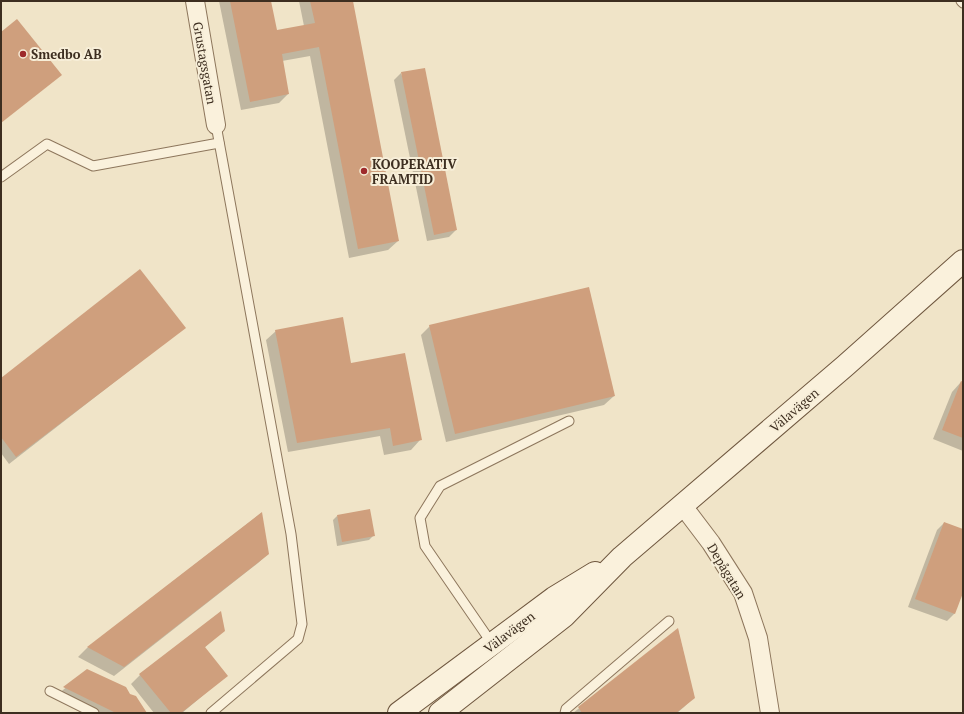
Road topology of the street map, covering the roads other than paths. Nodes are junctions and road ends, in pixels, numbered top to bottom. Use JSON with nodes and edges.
{"nodes":[{"id":1,"x":195,"y":1,"type":"edge"},
{"id":2,"x":216,"y":125,"type":"joint"},
{"id":3,"x":219,"y":143,"type":"junction"},
{"id":4,"x":1,"y":177,"type":"edge"},
{"id":5,"x":963,"y":261,"type":"edge"},
{"id":6,"x":569,"y":421,"type":"dead end"},
{"id":7,"x":683,"y":506,"type":"junction"},
{"id":8,"x":669,"y":621,"type":"dead end"},
{"id":9,"x":499,"y":653,"type":"junction"},
{"id":10,"x":50,"y":691,"type":"dead end"},
{"id":11,"x":94,"y":713,"type":"edge"},
{"id":12,"x":211,"y":713,"type":"edge"},
{"id":13,"x":399,"y":713,"type":"edge"},
{"id":14,"x":440,"y":713,"type":"edge"},
{"id":15,"x":565,"y":713,"type":"edge"},
{"id":16,"x":770,"y":713,"type":"edge"}],
"edges":[{"from":1,"to":2,"type":"street","name":"Grustagsgatan"},
{"from":2,"to":3,"type":"lane"},
{"from":3,"to":4,"type":"lane"},
{"from":3,"to":12,"type":"lane"},
{"from":5,"to":7,"type":"main road","name":"Välavägen"},
{"from":6,"to":9,"type":"lane"},
{"from":7,"to":9,"type":"main road","name":"Välavägen"},
{"from":7,"to":16,"type":"street","name":"Depågatan"},
{"from":8,"to":15,"type":"lane"},
{"from":9,"to":13,"type":"main road","name":"Välavägen"},
{"from":9,"to":14,"type":"main road","name":"Välavägen"},
{"from":10,"to":11,"type":"lane"}]}
